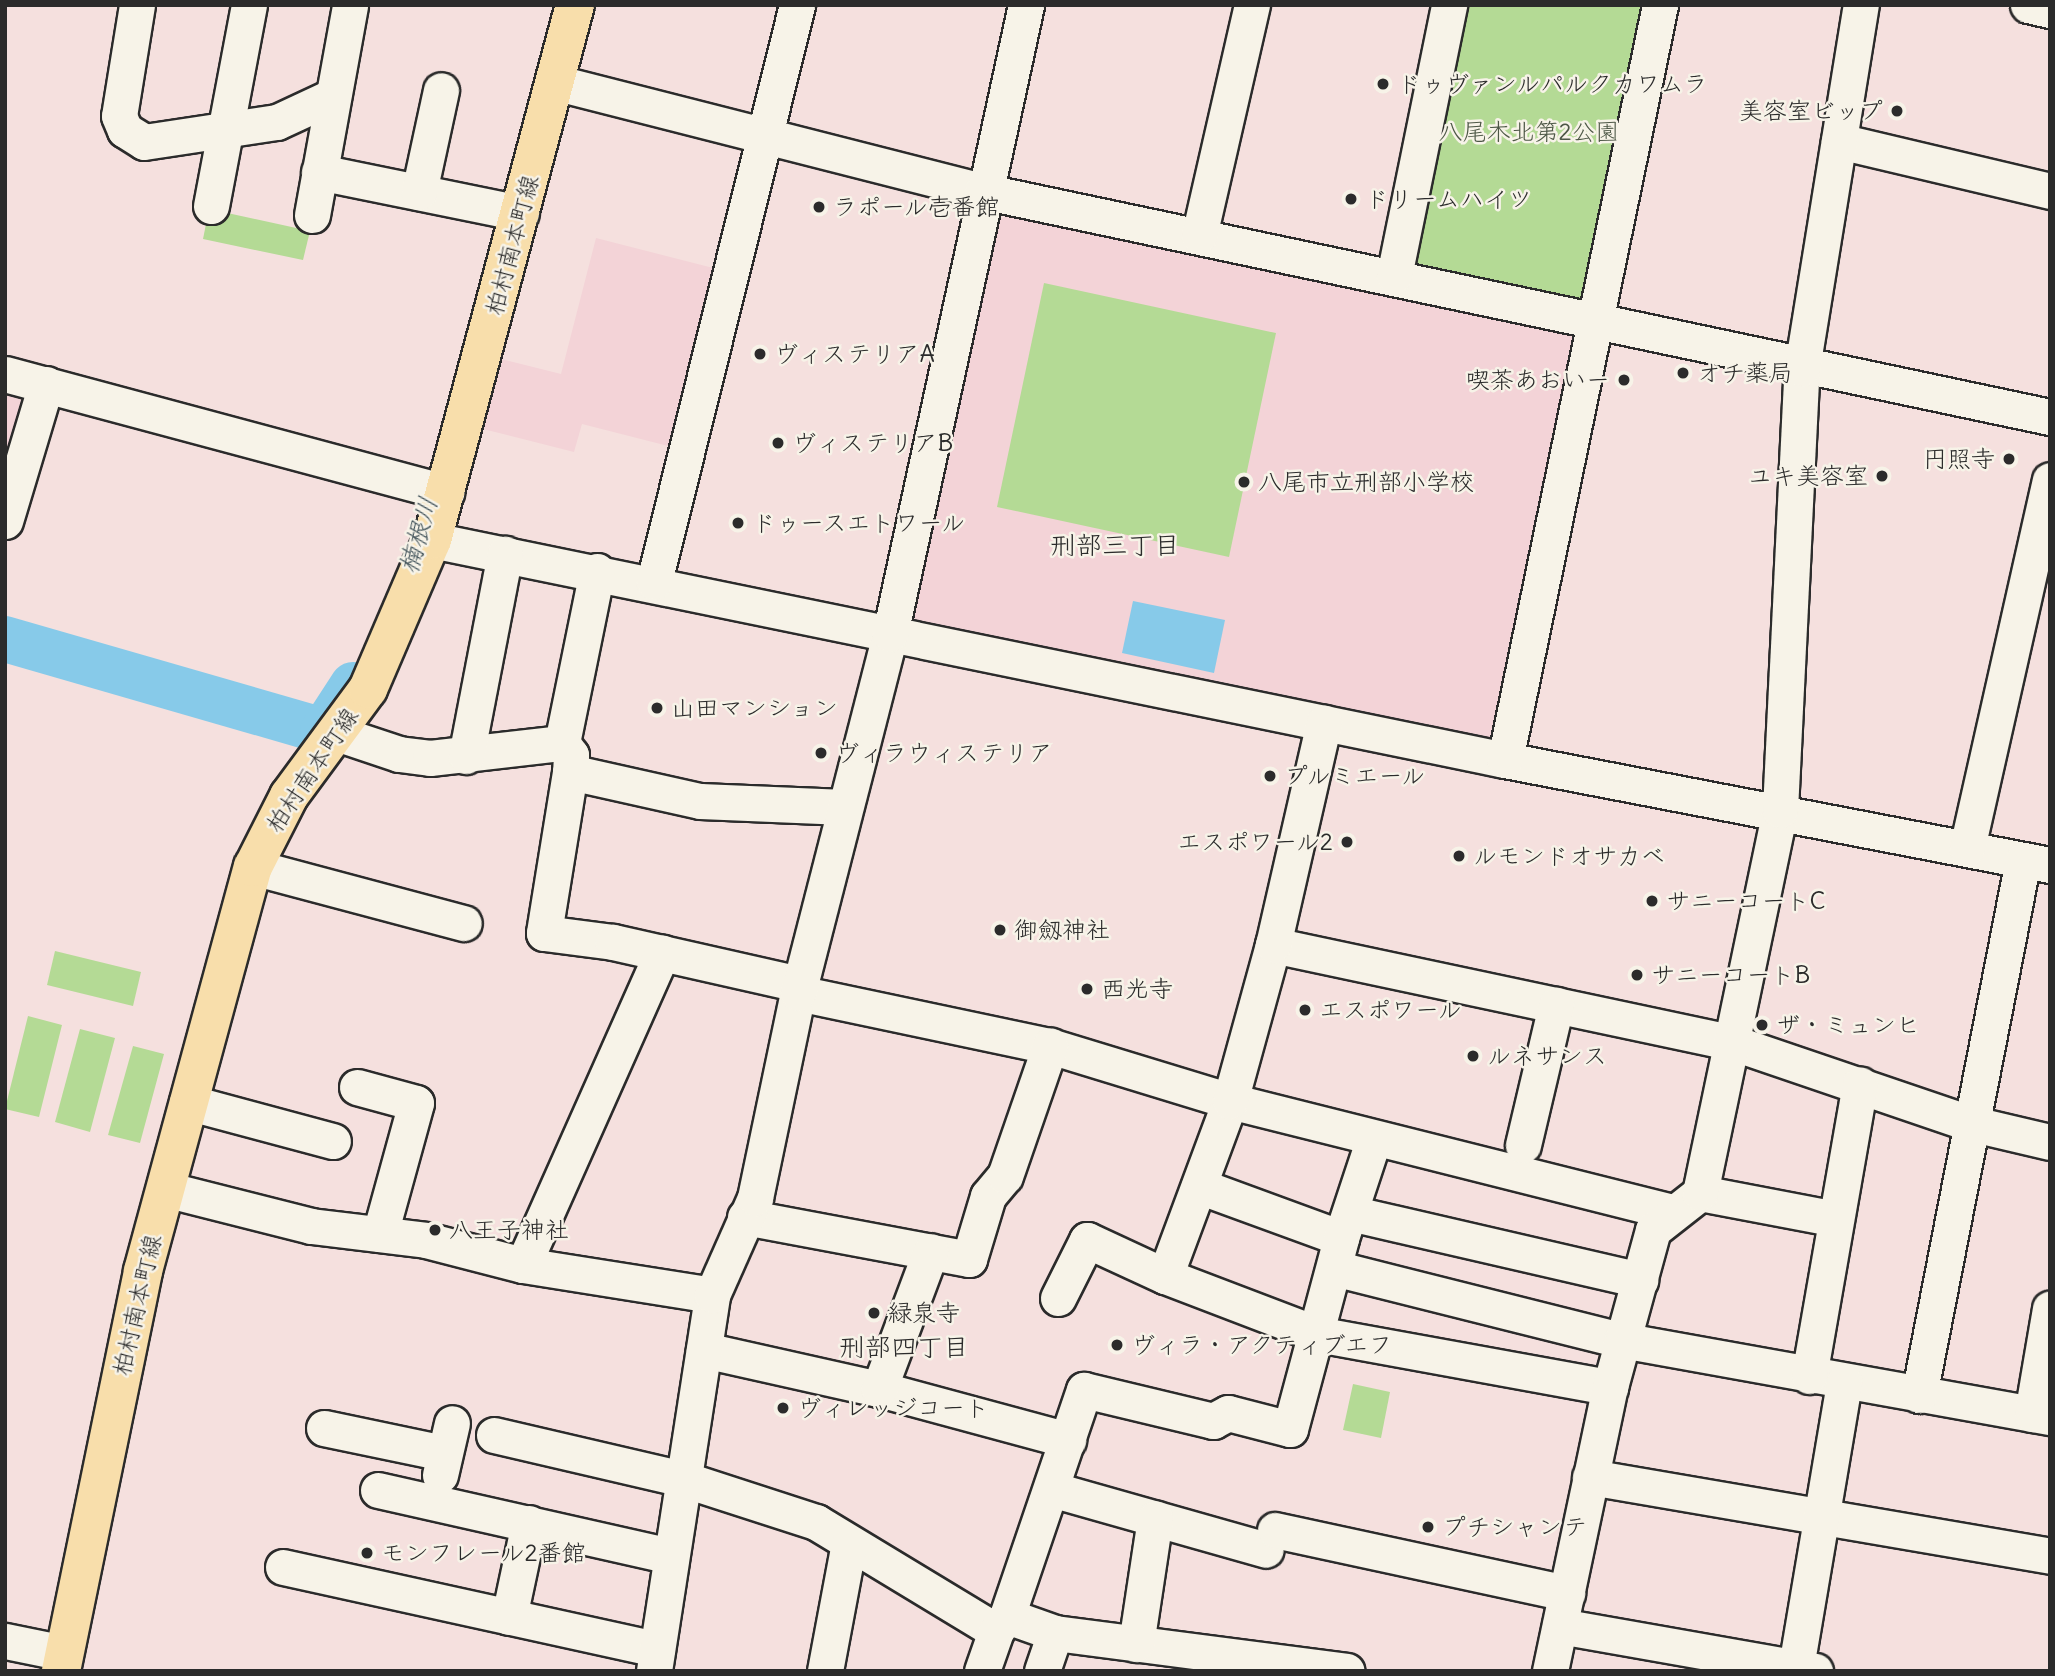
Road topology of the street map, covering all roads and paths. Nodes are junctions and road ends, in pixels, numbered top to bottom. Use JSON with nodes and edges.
{"nodes":[{"id":1,"x":137,"y":5,"type":"edge"},
{"id":2,"x":249,"y":5,"type":"edge"},
{"id":3,"x":350,"y":5,"type":"edge"},
{"id":4,"x":575,"y":5,"type":"edge"},
{"id":5,"x":797,"y":5,"type":"edge"},
{"id":6,"x":1026,"y":5,"type":"edge"},
{"id":7,"x":1252,"y":5,"type":"edge"},
{"id":8,"x":1449,"y":5,"type":"edge"},
{"id":9,"x":1660,"y":5,"type":"edge"},
{"id":10,"x":1861,"y":5,"type":"edge"},
{"id":11,"x":2028,"y":5,"type":"edge"},
{"id":12,"x":2050,"y":10,"type":"edge"},
{"id":13,"x":554,"y":82,"type":"junction"},
{"id":14,"x":441,"y":90,"type":"dead end"},
{"id":15,"x":333,"y":96,"type":"junction"},
{"id":16,"x":226,"y":128,"type":"junction"},
{"id":17,"x":765,"y":138,"type":"junction"},
{"id":18,"x":1839,"y":141,"type":"junction"},
{"id":19,"x":319,"y":172,"type":"junction"},
{"id":20,"x":982,"y":191,"type":"junction"},
{"id":21,"x":2050,"y":191,"type":"edge"},
{"id":22,"x":419,"y":192,"type":"junction"},
{"id":23,"x":211,"y":206,"type":"dead end"},
{"id":24,"x":521,"y":213,"type":"junction"},
{"id":25,"x":312,"y":215,"type":"dead end"},
{"id":26,"x":1199,"y":236,"type":"junction"},
{"id":27,"x":1394,"y":276,"type":"junction"},
{"id":28,"x":1595,"y":323,"type":"junction"},
{"id":29,"x":1802,"y":368,"type":"junction"},
{"id":30,"x":5,"y":374,"type":"edge"},
{"id":31,"x":46,"y":384,"type":"junction"},
{"id":32,"x":2050,"y":417,"type":"edge"},
{"id":33,"x":2050,"y":480,"type":"edge"},
{"id":34,"x":446,"y":492,"type":"junction"},
{"id":35,"x":5,"y":521,"type":"edge"},
{"id":36,"x":432,"y":540,"type":"junction"},
{"id":37,"x":505,"y":554,"type":"junction"},
{"id":38,"x":597,"y":571,"type":"junction"},
{"id":39,"x":654,"y":582,"type":"junction"},
{"id":40,"x":890,"y":634,"type":"junction"},
{"id":41,"x":1324,"y":723,"type":"junction"},
{"id":42,"x":336,"y":733,"type":"junction"},
{"id":43,"x":466,"y":756,"type":"junction"},
{"id":44,"x":566,"y":757,"type":"junction"},
{"id":45,"x":1505,"y":760,"type":"junction"},
{"id":46,"x":845,"y":807,"type":"junction"},
{"id":47,"x":1780,"y":810,"type":"junction"},
{"id":48,"x":1967,"y":848,"type":"junction"},
{"id":49,"x":2036,"y":863,"type":"edge"},
{"id":50,"x":253,"y":867,"type":"junction"},
{"id":51,"x":464,"y":923,"type":"dead end"},
{"id":52,"x":1273,"y":945,"type":"junction"},
{"id":53,"x":662,"y":953,"type":"junction"},
{"id":54,"x":799,"y":989,"type":"junction"},
{"id":55,"x":1556,"y":1005,"type":"junction"},
{"id":56,"x":1731,"y":1042,"type":"junction"},
{"id":57,"x":1050,"y":1046,"type":"junction"},
{"id":58,"x":1860,"y":1084,"type":"junction"},
{"id":59,"x":357,"y":1087,"type":"dead end"},
{"id":60,"x":1230,"y":1101,"type":"junction"},
{"id":61,"x":187,"y":1102,"type":"junction"},
{"id":62,"x":1969,"y":1123,"type":"junction"},
{"id":63,"x":1374,"y":1138,"type":"junction"},
{"id":64,"x":333,"y":1140,"type":"dead end"},
{"id":65,"x":2050,"y":1142,"type":"edge"},
{"id":66,"x":1523,"y":1145,"type":"dead end"},
{"id":67,"x":1199,"y":1186,"type":"junction"},
{"id":68,"x":165,"y":1189,"type":"junction"},
{"id":69,"x":1686,"y":1203,"type":"junction"},
{"id":70,"x":745,"y":1217,"type":"junction"},
{"id":71,"x":1836,"y":1219,"type":"junction"},
{"id":72,"x":380,"y":1234,"type":"junction"},
{"id":73,"x":1342,"y":1240,"type":"junction"},
{"id":74,"x":931,"y":1251,"type":"junction"},
{"id":75,"x":523,"y":1265,"type":"junction"},
{"id":76,"x":1165,"y":1276,"type":"junction"},
{"id":77,"x":1640,"y":1280,"type":"junction"},
{"id":78,"x":712,"y":1295,"type":"junction"},
{"id":79,"x":1058,"y":1298,"type":"dead end"},
{"id":80,"x":2050,"y":1310,"type":"edge"},
{"id":81,"x":1317,"y":1334,"type":"junction"},
{"id":82,"x":1621,"y":1340,"type":"junction"},
{"id":83,"x":704,"y":1350,"type":"junction"},
{"id":84,"x":1809,"y":1376,"type":"junction"},
{"id":85,"x":1844,"y":1381,"type":"junction"},
{"id":86,"x":1610,"y":1387,"type":"junction"},
{"id":87,"x":878,"y":1389,"type":"junction"},
{"id":88,"x":1919,"y":1395,"type":"junction"},
{"id":89,"x":2041,"y":1415,"type":"edge"},
{"id":90,"x":324,"y":1428,"type":"dead end"},
{"id":91,"x":494,"y":1435,"type":"dead end"},
{"id":92,"x":1068,"y":1440,"type":"junction"},
{"id":93,"x":1590,"y":1477,"type":"junction"},
{"id":94,"x":683,"y":1479,"type":"junction"},
{"id":95,"x":1051,"y":1489,"type":"junction"},
{"id":96,"x":378,"y":1490,"type":"dead end"},
{"id":97,"x":434,"y":1502,"type":"junction"},
{"id":98,"x":1155,"y":1518,"type":"junction"},
{"id":99,"x":1821,"y":1519,"type":"junction"},
{"id":100,"x":529,"y":1523,"type":"junction"},
{"id":101,"x":849,"y":1543,"type":"junction"},
{"id":102,"x":671,"y":1556,"type":"junction"},
{"id":103,"x":2050,"y":1556,"type":"edge"},
{"id":104,"x":283,"y":1567,"type":"dead end"},
{"id":105,"x":1563,"y":1609,"type":"junction"},
{"id":106,"x":509,"y":1616,"type":"junction"},
{"id":107,"x":1002,"y":1623,"type":"junction"},
{"id":108,"x":1055,"y":1633,"type":"junction"},
{"id":109,"x":5,"y":1641,"type":"edge"},
{"id":110,"x":1136,"y":1644,"type":"junction"},
{"id":111,"x":62,"y":1662,"type":"edge"},
{"id":112,"x":659,"y":1664,"type":"edge"},
{"id":113,"x":1328,"y":1669,"type":"edge"},
{"id":114,"x":1808,"y":1670,"type":"edge"},
{"id":115,"x":825,"y":1671,"type":"edge"},
{"id":116,"x":982,"y":1671,"type":"edge"},
{"id":117,"x":1042,"y":1671,"type":"edge"},
{"id":118,"x":1550,"y":1671,"type":"edge"}],
"edges":[{"from":1,"to":16,"type":"street"},
{"from":2,"to":16,"type":"street"},
{"from":3,"to":15,"type":"street"},
{"from":4,"to":13,"type":"main road","name":"柏村南本町線"},
{"from":5,"to":17,"type":"street"},
{"from":6,"to":20,"type":"street"},
{"from":7,"to":26,"type":"street"},
{"from":8,"to":27,"type":"street"},
{"from":9,"to":28,"type":"street"},
{"from":10,"to":18,"type":"street"},
{"from":11,"to":12,"type":"street"},
{"from":13,"to":17,"type":"street"},
{"from":13,"to":24,"type":"main road","name":"柏村南本町線"},
{"from":14,"to":22,"type":"street"},
{"from":15,"to":16,"type":"street"},
{"from":15,"to":19,"type":"street"},
{"from":16,"to":23,"type":"street"},
{"from":17,"to":20,"type":"street"},
{"from":17,"to":39,"type":"street"},
{"from":18,"to":21,"type":"street"},
{"from":18,"to":29,"type":"street"},
{"from":19,"to":22,"type":"street"},
{"from":19,"to":25,"type":"street"},
{"from":20,"to":26,"type":"street"},
{"from":20,"to":40,"type":"street"},
{"from":22,"to":24,"type":"street"},
{"from":24,"to":34,"type":"main road","name":"柏村南本町線"},
{"from":26,"to":27,"type":"street"},
{"from":27,"to":28,"type":"street"},
{"from":28,"to":29,"type":"street"},
{"from":28,"to":45,"type":"street"},
{"from":29,"to":32,"type":"street"},
{"from":29,"to":47,"type":"street"},
{"from":30,"to":31,"type":"street"},
{"from":31,"to":34,"type":"street"},
{"from":31,"to":35,"type":"street"},
{"from":33,"to":48,"type":"street"},
{"from":34,"to":36,"type":"main road","name":"柏村南本町線"},
{"from":36,"to":37,"type":"street"},
{"from":36,"to":42,"type":"main road","name":"柏村南本町線"},
{"from":37,"to":38,"type":"street"},
{"from":37,"to":43,"type":"street"},
{"from":38,"to":39,"type":"street"},
{"from":38,"to":44,"type":"street"},
{"from":39,"to":40,"type":"street"},
{"from":40,"to":41,"type":"street"},
{"from":40,"to":46,"type":"street"},
{"from":41,"to":45,"type":"street"},
{"from":41,"to":52,"type":"street"},
{"from":42,"to":43,"type":"street"},
{"from":42,"to":50,"type":"main road","name":"柏村南本町線"},
{"from":43,"to":44,"type":"street"},
{"from":44,"to":46,"type":"street"},
{"from":44,"to":53,"type":"street"},
{"from":45,"to":47,"type":"street"},
{"from":46,"to":54,"type":"street"},
{"from":47,"to":48,"type":"street"},
{"from":47,"to":56,"type":"street"},
{"from":48,"to":49,"type":"street"},
{"from":49,"to":62,"type":"street"},
{"from":50,"to":51,"type":"street"},
{"from":50,"to":61,"type":"main road","name":"柏村南本町線"},
{"from":52,"to":55,"type":"street"},
{"from":52,"to":60,"type":"street"},
{"from":53,"to":54,"type":"street"},
{"from":53,"to":75,"type":"street"},
{"from":54,"to":57,"type":"street"},
{"from":54,"to":70,"type":"street"},
{"from":55,"to":56,"type":"street"},
{"from":55,"to":66,"type":"street"},
{"from":56,"to":58,"type":"street"},
{"from":56,"to":69,"type":"street"},
{"from":57,"to":60,"type":"street"},
{"from":57,"to":74,"type":"street"},
{"from":58,"to":62,"type":"street"},
{"from":58,"to":71,"type":"street"},
{"from":59,"to":72,"type":"street"},
{"from":60,"to":63,"type":"street"},
{"from":60,"to":67,"type":"street"},
{"from":61,"to":64,"type":"street"},
{"from":61,"to":68,"type":"main road","name":"柏村南本町線"},
{"from":62,"to":65,"type":"street"},
{"from":62,"to":88,"type":"street"},
{"from":63,"to":69,"type":"street"},
{"from":63,"to":73,"type":"street"},
{"from":67,"to":73,"type":"street"},
{"from":67,"to":76,"type":"street"},
{"from":68,"to":72,"type":"street"},
{"from":68,"to":111,"type":"main road","name":"柏村南本町線"},
{"from":69,"to":71,"type":"street"},
{"from":69,"to":77,"type":"street"},
{"from":70,"to":74,"type":"street"},
{"from":70,"to":78,"type":"street"},
{"from":71,"to":84,"type":"street"},
{"from":72,"to":75,"type":"street"},
{"from":73,"to":77,"type":"street"},
{"from":73,"to":81,"type":"street"},
{"from":73,"to":82,"type":"street"},
{"from":74,"to":87,"type":"street"},
{"from":75,"to":78,"type":"street"},
{"from":76,"to":79,"type":"street"},
{"from":76,"to":81,"type":"street"},
{"from":77,"to":82,"type":"street"},
{"from":78,"to":83,"type":"street"},
{"from":80,"to":89,"type":"street"},
{"from":81,"to":86,"type":"street"},
{"from":81,"to":92,"type":"street"},
{"from":82,"to":84,"type":"street"},
{"from":82,"to":86,"type":"street"},
{"from":83,"to":87,"type":"street"},
{"from":83,"to":94,"type":"street"},
{"from":84,"to":85,"type":"street"},
{"from":85,"to":88,"type":"street"},
{"from":85,"to":99,"type":"street"},
{"from":86,"to":93,"type":"street"},
{"from":87,"to":92,"type":"street"},
{"from":88,"to":89,"type":"street"},
{"from":90,"to":97,"type":"street"},
{"from":91,"to":94,"type":"street"},
{"from":92,"to":95,"type":"street"},
{"from":93,"to":99,"type":"street"},
{"from":93,"to":105,"type":"street"},
{"from":94,"to":101,"type":"street"},
{"from":94,"to":102,"type":"street"},
{"from":95,"to":98,"type":"street"},
{"from":95,"to":107,"type":"street"},
{"from":96,"to":97,"type":"street"},
{"from":97,"to":100,"type":"street"},
{"from":98,"to":105,"type":"street"},
{"from":98,"to":110,"type":"street"},
{"from":99,"to":103,"type":"street"},
{"from":99,"to":114,"type":"street"},
{"from":100,"to":102,"type":"street"},
{"from":100,"to":106,"type":"street"},
{"from":101,"to":107,"type":"street"},
{"from":101,"to":115,"type":"street"},
{"from":102,"to":112,"type":"street"},
{"from":104,"to":106,"type":"street"},
{"from":105,"to":114,"type":"street"},
{"from":105,"to":118,"type":"street"},
{"from":106,"to":112,"type":"street"},
{"from":107,"to":108,"type":"street"},
{"from":107,"to":116,"type":"street"},
{"from":108,"to":110,"type":"street"},
{"from":108,"to":117,"type":"street"},
{"from":109,"to":111,"type":"street"},
{"from":110,"to":113,"type":"street"}]}
